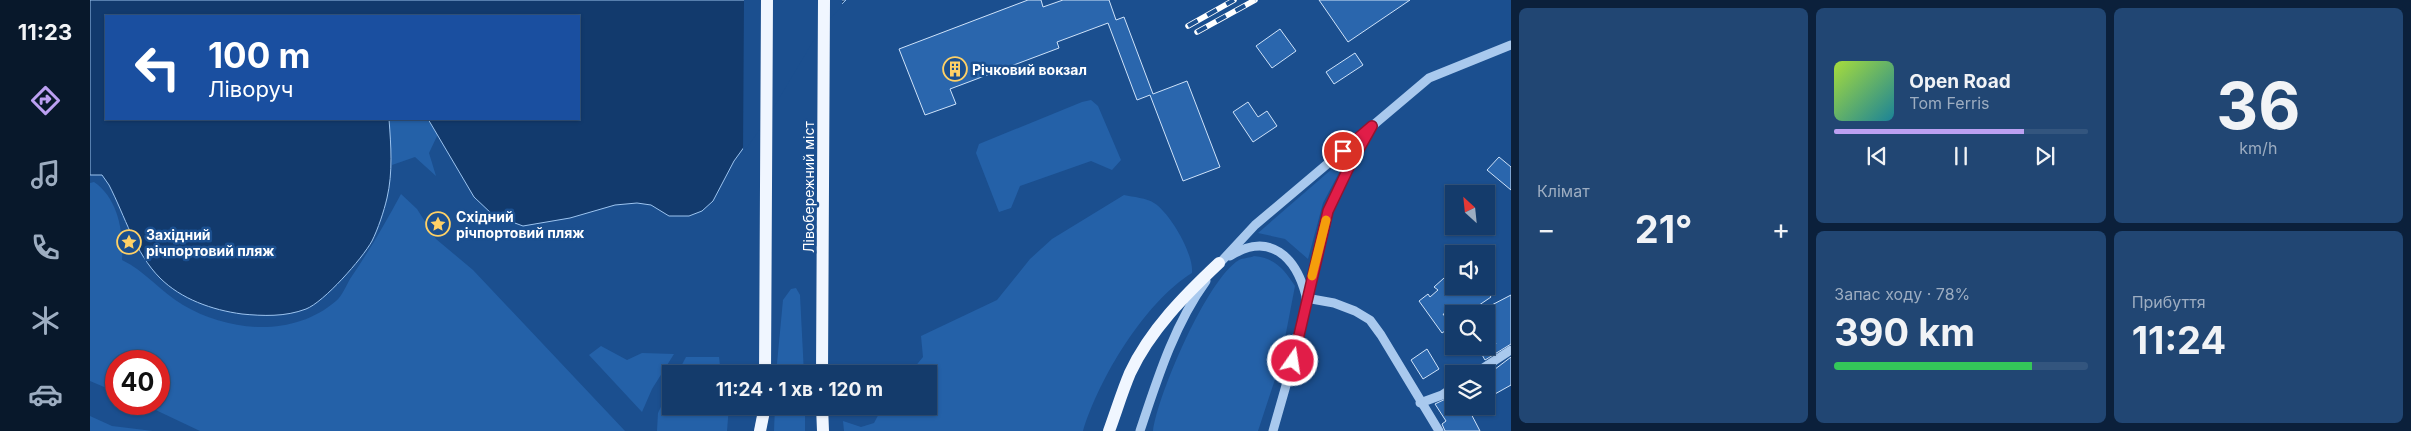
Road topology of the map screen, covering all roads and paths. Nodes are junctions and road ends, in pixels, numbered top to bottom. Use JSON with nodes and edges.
{"nodes":[{"id":1,"x":767,"y":0,"type":"edge"},
{"id":2,"x":824,"y":0,"type":"edge"},
{"id":3,"x":1511,"y":45,"type":"edge"},
{"id":4,"x":1372,"y":126,"type":"junction"},
{"id":5,"x":1219,"y":263,"type":"junction"},
{"id":6,"x":1306,"y":298,"type":"junction"},
{"id":7,"x":1511,"y":350,"type":"edge"},
{"id":8,"x":765,"y":365,"type":"edge"},
{"id":9,"x":822,"y":365,"type":"edge"},
{"id":10,"x":1488,"y":365,"type":"edge"},
{"id":11,"x":1445,"y":393,"type":"edge"},
{"id":12,"x":1420,"y":403,"type":"junction"},
{"id":13,"x":763,"y":415,"type":"edge"},
{"id":14,"x":822,"y":415,"type":"edge"},
{"id":15,"x":760,"y":431,"type":"edge"},
{"id":16,"x":823,"y":431,"type":"edge"},
{"id":17,"x":1109,"y":431,"type":"edge"},
{"id":18,"x":1140,"y":431,"type":"edge"},
{"id":19,"x":1273,"y":431,"type":"edge"},
{"id":20,"x":1439,"y":431,"type":"edge"}],
"edges":[{"from":1,"to":8,"type":"main road"},
{"from":2,"to":9,"type":"main road","name":"Лівобережний міст"},
{"from":3,"to":4,"type":"street"},
{"from":4,"to":5,"type":"street"},
{"from":4,"to":6,"type":"street"},
{"from":5,"to":6,"type":"street"},
{"from":5,"to":17,"type":"main road"},
{"from":5,"to":18,"type":"street"},
{"from":6,"to":12,"type":"street"},
{"from":6,"to":19,"type":"street"},
{"from":7,"to":10,"type":"street"},
{"from":11,"to":12,"type":"street"},
{"from":12,"to":20,"type":"street"},
{"from":13,"to":15,"type":"main road"},
{"from":14,"to":16,"type":"main road"}]}
